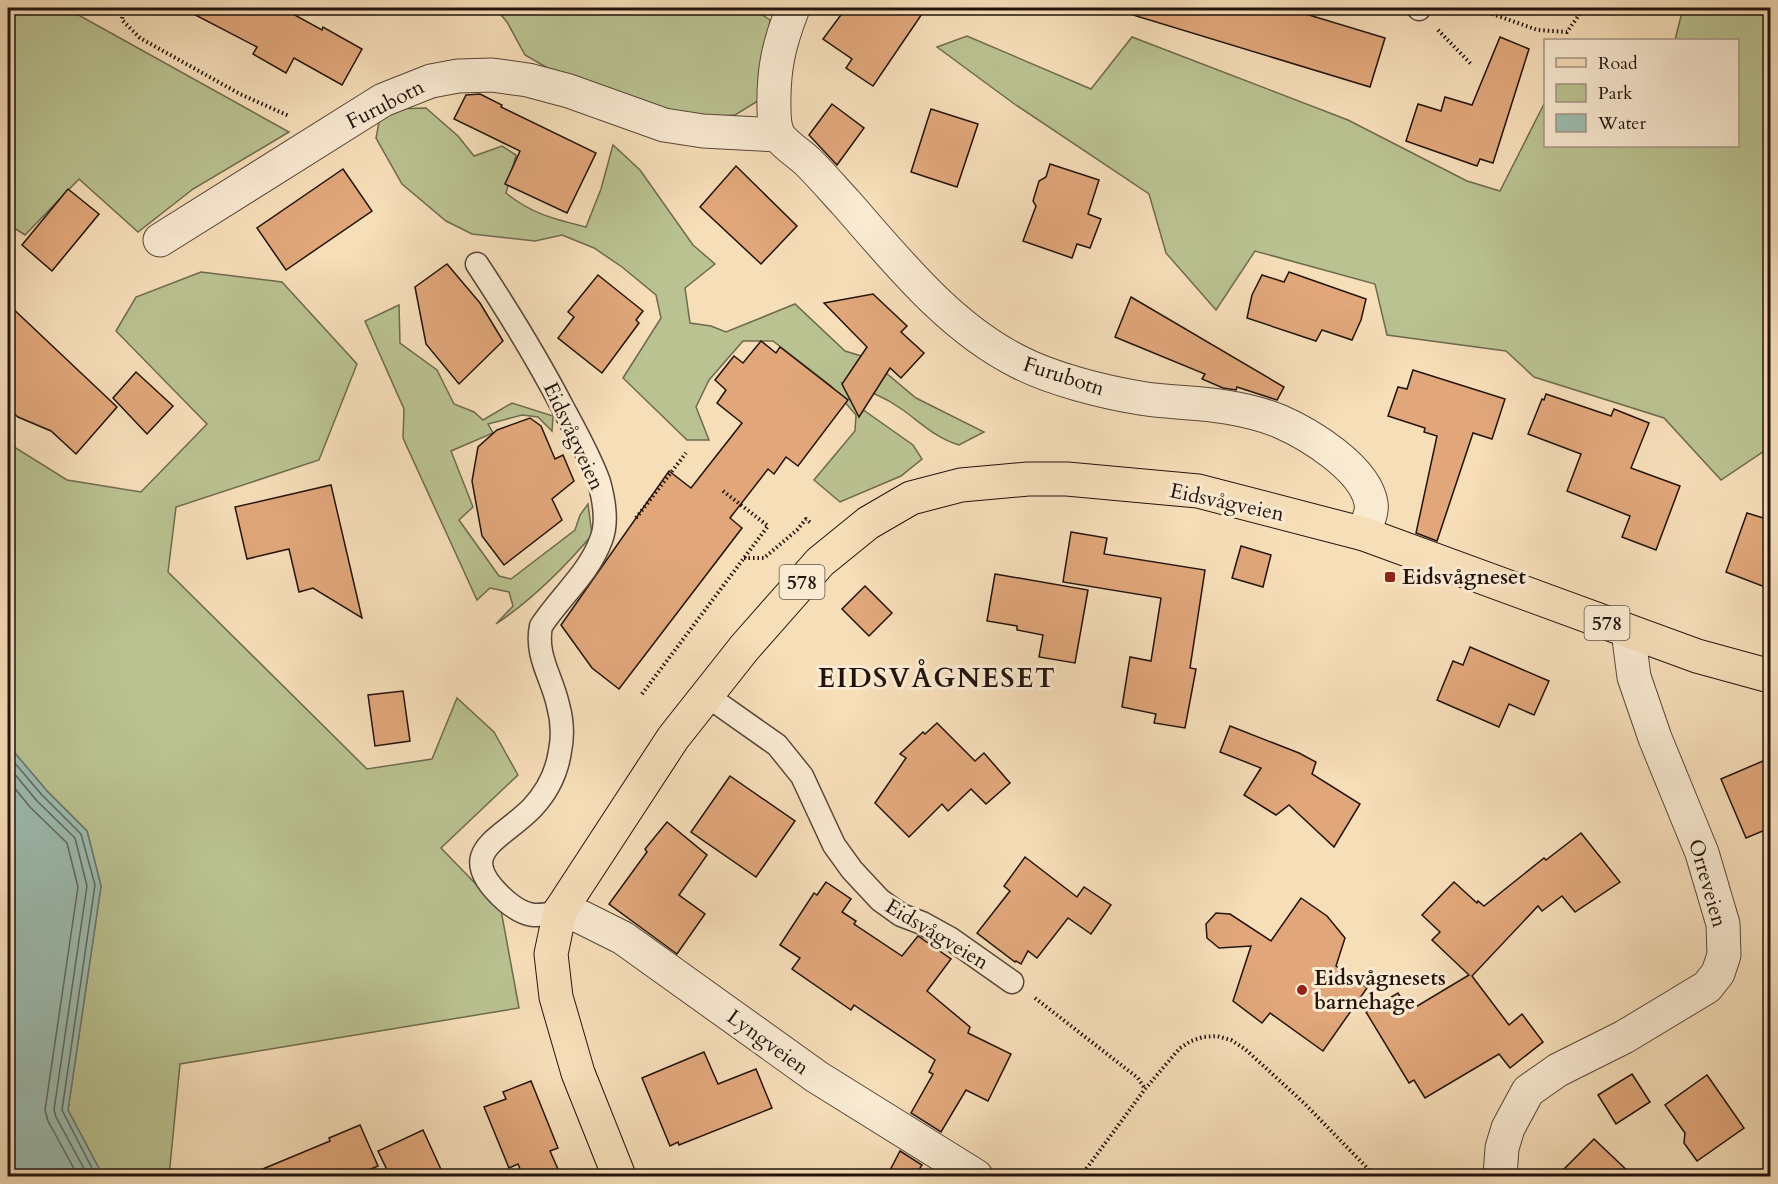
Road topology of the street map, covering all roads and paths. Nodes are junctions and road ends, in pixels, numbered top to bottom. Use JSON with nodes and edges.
{"nodes":[{"id":1,"x":123,"y":8,"type":"edge"},
{"id":2,"x":793,"y":8,"type":"edge"},
{"id":3,"x":1418,"y":8,"type":"edge"},
{"id":4,"x":1475,"y":8,"type":"edge"},
{"id":5,"x":1586,"y":10,"type":"dead end"},
{"id":6,"x":1472,"y":65,"type":"dead end"},
{"id":7,"x":298,"y":120,"type":"dead end"},
{"id":8,"x":778,"y":135,"type":"junction"},
{"id":9,"x":160,"y":240,"type":"dead end"},
{"id":10,"x":477,"y":264,"type":"dead end"},
{"id":11,"x":686,"y":453,"type":"dead end"},
{"id":12,"x":723,"y":491,"type":"dead end"},
{"id":13,"x":1364,"y":534,"type":"junction"},
{"id":14,"x":602,"y":539,"type":"junction"},
{"id":15,"x":1628,"y":631,"type":"junction"},
{"id":16,"x":1770,"y":676,"type":"edge"},
{"id":17,"x":642,"y":693,"type":"dead end"},
{"id":18,"x":706,"y":695,"type":"junction"},
{"id":19,"x":560,"y":911,"type":"junction"},
{"id":20,"x":1012,"y":982,"type":"joint"},
{"id":21,"x":1145,"y":1089,"type":"junction"},
{"id":22,"x":619,"y":1176,"type":"edge"},
{"id":23,"x":976,"y":1176,"type":"edge"},
{"id":24,"x":1081,"y":1176,"type":"edge"},
{"id":25,"x":1375,"y":1176,"type":"edge"},
{"id":26,"x":1500,"y":1176,"type":"edge"}],
"edges":[{"from":1,"to":7,"type":"path"},
{"from":2,"to":8,"type":"street"},
{"from":3,"to":6,"type":"path"},
{"from":4,"to":5,"type":"path"},
{"from":8,"to":9,"type":"street","name":"Furubotn"},
{"from":8,"to":13,"type":"street","name":"Furubotn"},
{"from":10,"to":14,"type":"lane","name":"Eidsvågveien"},
{"from":11,"to":14,"type":"path"},
{"from":12,"to":17,"type":"path"},
{"from":13,"to":15,"type":"main road","name":"Eidsvågveien","number":"578"},
{"from":13,"to":18,"type":"main road","name":"Eidsvågveien","number":"578"},
{"from":14,"to":19,"type":"lane","name":"Eidsvågveien"},
{"from":15,"to":16,"type":"main road","name":"Eidsvågveien","number":"578"},
{"from":15,"to":26,"type":"street","name":"Orreveien"},
{"from":18,"to":19,"type":"main road","name":"Eidsvågveien","number":"578"},
{"from":18,"to":20,"type":"lane","name":"Eidsvågveien"},
{"from":19,"to":22,"type":"main road","name":"Eidsvågveien","number":"578"},
{"from":19,"to":23,"type":"street","name":"Lyngveien"},
{"from":20,"to":21,"type":"path"},
{"from":21,"to":24,"type":"path"},
{"from":21,"to":25,"type":"path"}]}
